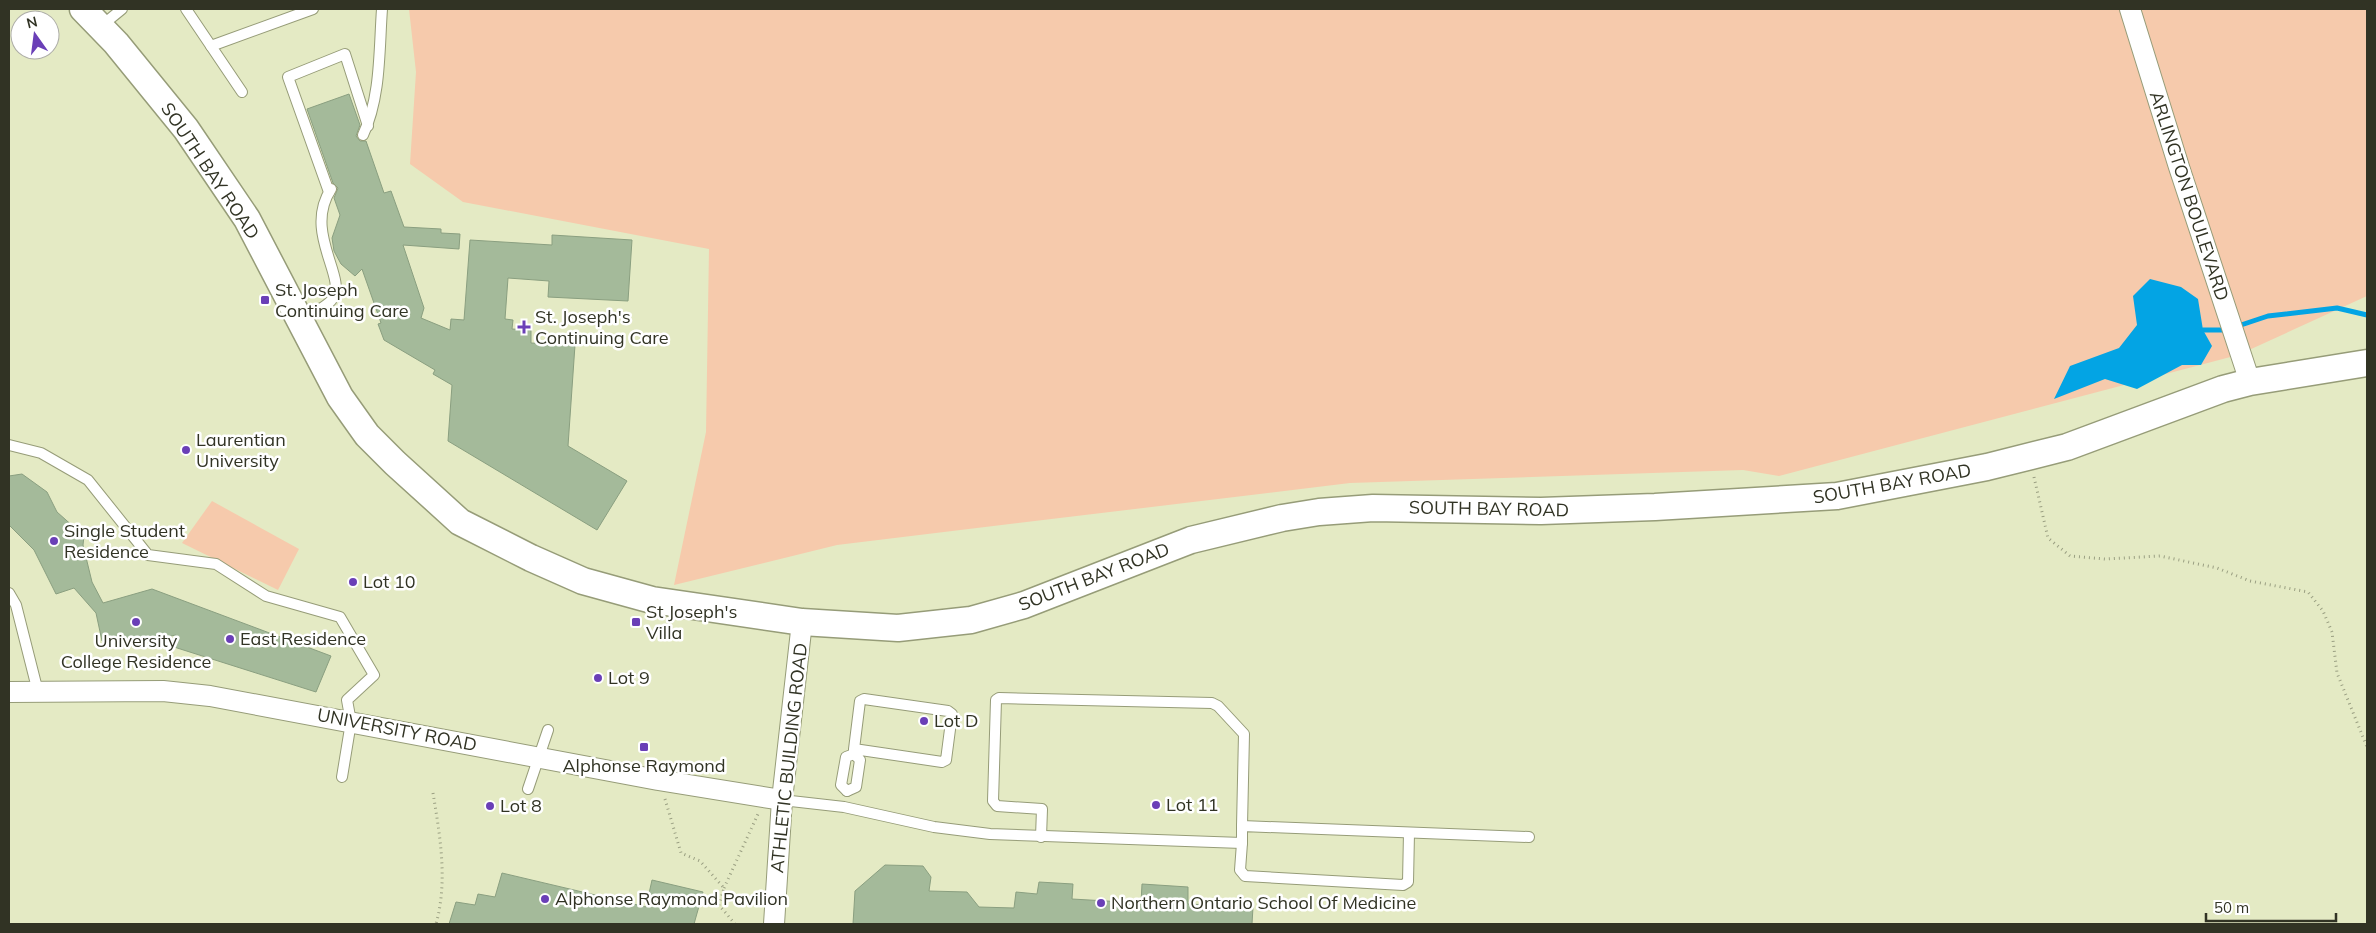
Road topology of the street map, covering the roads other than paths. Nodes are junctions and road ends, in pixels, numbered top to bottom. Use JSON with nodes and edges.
{"nodes":[{"id":1,"x":122,"y":9,"type":"edge"},
{"id":2,"x":186,"y":9,"type":"edge"},
{"id":3,"x":313,"y":9,"type":"edge"},
{"id":4,"x":382,"y":9,"type":"edge"},
{"id":5,"x":2130,"y":9,"type":"edge"},
{"id":6,"x":91,"y":18,"type":"edge"},
{"id":7,"x":211,"y":46,"type":"junction"},
{"id":8,"x":242,"y":92,"type":"dead end"},
{"id":9,"x":298,"y":319,"type":"junction"},
{"id":10,"x":2367,"y":364,"type":"edge"},
{"id":11,"x":2250,"y":382,"type":"junction"},
{"id":12,"x":9,"y":445,"type":"edge"},
{"id":13,"x":9,"y":592,"type":"edge"},
{"id":14,"x":802,"y":622,"type":"junction"},
{"id":15,"x":9,"y":692,"type":"edge"},
{"id":16,"x":38,"y":692,"type":"junction"},
{"id":17,"x":351,"y":722,"type":"junction"},
{"id":18,"x":548,"y":730,"type":"dead end"},
{"id":19,"x":854,"y":751,"type":"junction"},
{"id":20,"x":539,"y":756,"type":"junction"},
{"id":21,"x":342,"y":777,"type":"dead end"},
{"id":22,"x":528,"y":790,"type":"dead end"},
{"id":23,"x":782,"y":800,"type":"junction"},
{"id":24,"x":844,"y":806,"type":"junction"},
{"id":25,"x":1242,"y":826,"type":"junction"},
{"id":26,"x":1409,"y":833,"type":"junction"},
{"id":27,"x":1041,"y":837,"type":"junction"},
{"id":28,"x":1529,"y":837,"type":"dead end"},
{"id":29,"x":1242,"y":843,"type":"junction"},
{"id":30,"x":774,"y":924,"type":"edge"}],
"edges":[{"from":1,"to":6,"type":"lane"},
{"from":2,"to":7,"type":"lane"},
{"from":3,"to":7,"type":"lane"},
{"from":4,"to":9,"type":"lane"},
{"from":5,"to":11,"type":"street","name":"ARLINGTON BOULEVARD"},
{"from":6,"to":9,"type":"street","name":"SOUTH BAY ROAD"},
{"from":7,"to":8,"type":"lane"},
{"from":9,"to":14,"type":"street","name":"SOUTH BAY ROAD"},
{"from":10,"to":11,"type":"street","name":"SOUTH BAY ROAD"},
{"from":11,"to":14,"type":"street","name":"SOUTH BAY ROAD"},
{"from":12,"to":17,"type":"lane"},
{"from":13,"to":16,"type":"lane"},
{"from":14,"to":23,"type":"street","name":"ATHLETIC BUILDING ROAD"},
{"from":15,"to":16,"type":"street","name":"UNIVERSITY ROAD"},
{"from":16,"to":17,"type":"street","name":"UNIVERSITY ROAD"},
{"from":17,"to":20,"type":"street","name":"UNIVERSITY ROAD"},
{"from":17,"to":21,"type":"lane"},
{"from":18,"to":20,"type":"lane"},
{"from":19,"to":19,"type":"lane"},
{"from":19,"to":24,"type":"lane"},
{"from":20,"to":22,"type":"lane"},
{"from":20,"to":23,"type":"street","name":"UNIVERSITY ROAD"},
{"from":23,"to":24,"type":"lane"},
{"from":23,"to":30,"type":"street","name":"ATHLETIC BUILDING ROAD"},
{"from":24,"to":27,"type":"lane"},
{"from":25,"to":26,"type":"lane"},
{"from":25,"to":27,"type":"lane"},
{"from":25,"to":29,"type":"lane"},
{"from":26,"to":28,"type":"lane"},
{"from":26,"to":29,"type":"lane"},
{"from":27,"to":29,"type":"lane"}]}
